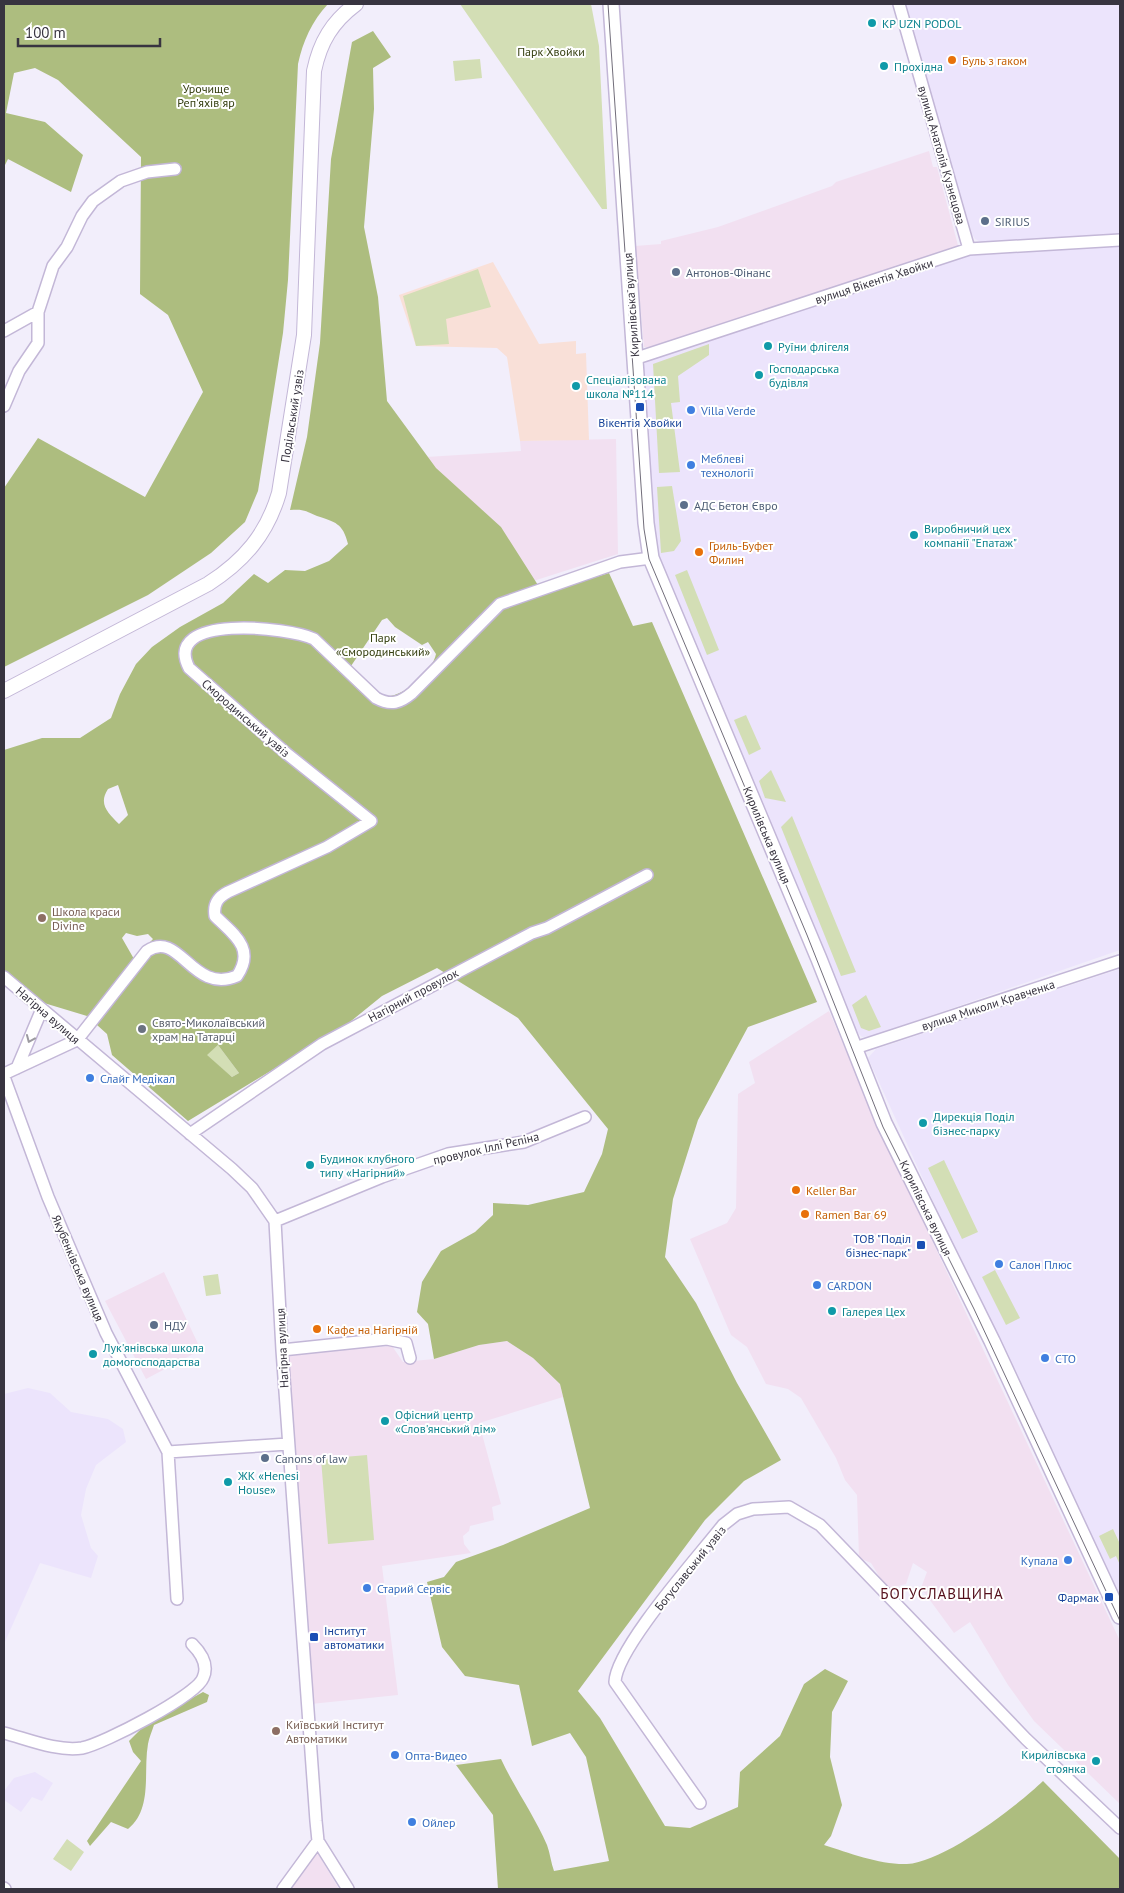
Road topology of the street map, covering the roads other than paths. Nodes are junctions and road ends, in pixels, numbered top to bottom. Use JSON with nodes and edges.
{"nodes":[{"id":1,"x":356,"y":4,"type":"edge"},
{"id":2,"x":610,"y":4,"type":"edge"},
{"id":3,"x":899,"y":4,"type":"edge"},
{"id":4,"x":175,"y":169,"type":"dead end"},
{"id":5,"x":1120,"y":240,"type":"edge"},
{"id":6,"x":969,"y":250,"type":"junction"},
{"id":7,"x":38,"y":312,"type":"junction"},
{"id":8,"x":4,"y":331,"type":"edge"},
{"id":9,"x":634,"y":359,"type":"junction"},
{"id":10,"x":4,"y":406,"type":"edge"},
{"id":11,"x":651,"y":558,"type":"junction"},
{"id":12,"x":4,"y":691,"type":"edge"},
{"id":13,"x":647,"y":875,"type":"dead end"},
{"id":14,"x":1120,"y":962,"type":"edge"},
{"id":15,"x":4,"y":977,"type":"edge"},
{"id":16,"x":42,"y":1009,"type":"junction"},
{"id":17,"x":76,"y":1040,"type":"junction"},
{"id":18,"x":855,"y":1048,"type":"junction"},
{"id":19,"x":18,"y":1068,"type":"junction"},
{"id":20,"x":4,"y":1075,"type":"edge"},
{"id":21,"x":585,"y":1117,"type":"dead end"},
{"id":22,"x":190,"y":1134,"type":"junction"},
{"id":23,"x":275,"y":1221,"type":"junction"},
{"id":24,"x":282,"y":1350,"type":"junction"},
{"id":25,"x":410,"y":1358,"type":"dead end"},
{"id":26,"x":288,"y":1444,"type":"junction"},
{"id":27,"x":168,"y":1452,"type":"junction"},
{"id":28,"x":177,"y":1599,"type":"dead end"},
{"id":29,"x":1120,"y":1616,"type":"edge"},
{"id":30,"x":192,"y":1644,"type":"dead end"},
{"id":31,"x":4,"y":1733,"type":"edge"},
{"id":32,"x":700,"y":1803,"type":"dead end"},
{"id":33,"x":1120,"y":1828,"type":"edge"},
{"id":34,"x":318,"y":1841,"type":"junction"},
{"id":35,"x":283,"y":1889,"type":"edge"},
{"id":36,"x":348,"y":1889,"type":"edge"}],
"edges":[{"from":1,"to":12,"type":"street","name":"Подільський узвіз"},
{"from":2,"to":9,"type":"main road","name":"Кирилівська вулиця"},
{"from":3,"to":6,"type":"street","name":"вулиця Анатолія Кузнецова"},
{"from":4,"to":7,"type":"street"},
{"from":5,"to":6,"type":"street","name":"вулиця Вікентія Хвойки"},
{"from":6,"to":9,"type":"street","name":"вулиця Вікентія Хвойки"},
{"from":7,"to":8,"type":"street"},
{"from":7,"to":10,"type":"street"},
{"from":9,"to":11,"type":"main road","name":"Кирилівська вулиця"},
{"from":11,"to":17,"type":"street","name":"Смородинський узвіз"},
{"from":11,"to":18,"type":"main road","name":"Кирилівська вулиця"},
{"from":13,"to":22,"type":"street","name":"Нагірний провулок"},
{"from":14,"to":18,"type":"street","name":"вулиця Миколи Кравченка"},
{"from":15,"to":16,"type":"street","name":"Нагірна вулиця"},
{"from":16,"to":17,"type":"street","name":"Нагірна вулиця"},
{"from":16,"to":19,"type":"street","one_way":true},
{"from":17,"to":19,"type":"street"},
{"from":17,"to":22,"type":"street","name":"Нагірна вулиця"},
{"from":18,"to":29,"type":"main road","name":"Кирилівська вулиця"},
{"from":19,"to":20,"type":"street"},
{"from":20,"to":27,"type":"street","name":"Якубенківська вулиця"},
{"from":21,"to":23,"type":"street","name":"провулок Іллі Рєпіна"},
{"from":22,"to":23,"type":"street","name":"Нагірна вулиця"},
{"from":23,"to":24,"type":"street","name":"Нагірна вулиця"},
{"from":24,"to":25,"type":"street"},
{"from":24,"to":26,"type":"street","name":"Нагірна вулиця"},
{"from":26,"to":27,"type":"street"},
{"from":26,"to":34,"type":"street","name":"Нагірна вулиця"},
{"from":27,"to":28,"type":"street"},
{"from":30,"to":31,"type":"street"},
{"from":32,"to":33,"type":"street","name":"Богуславський узвіз"},
{"from":34,"to":35,"type":"street"},
{"from":34,"to":36,"type":"street"}]}
